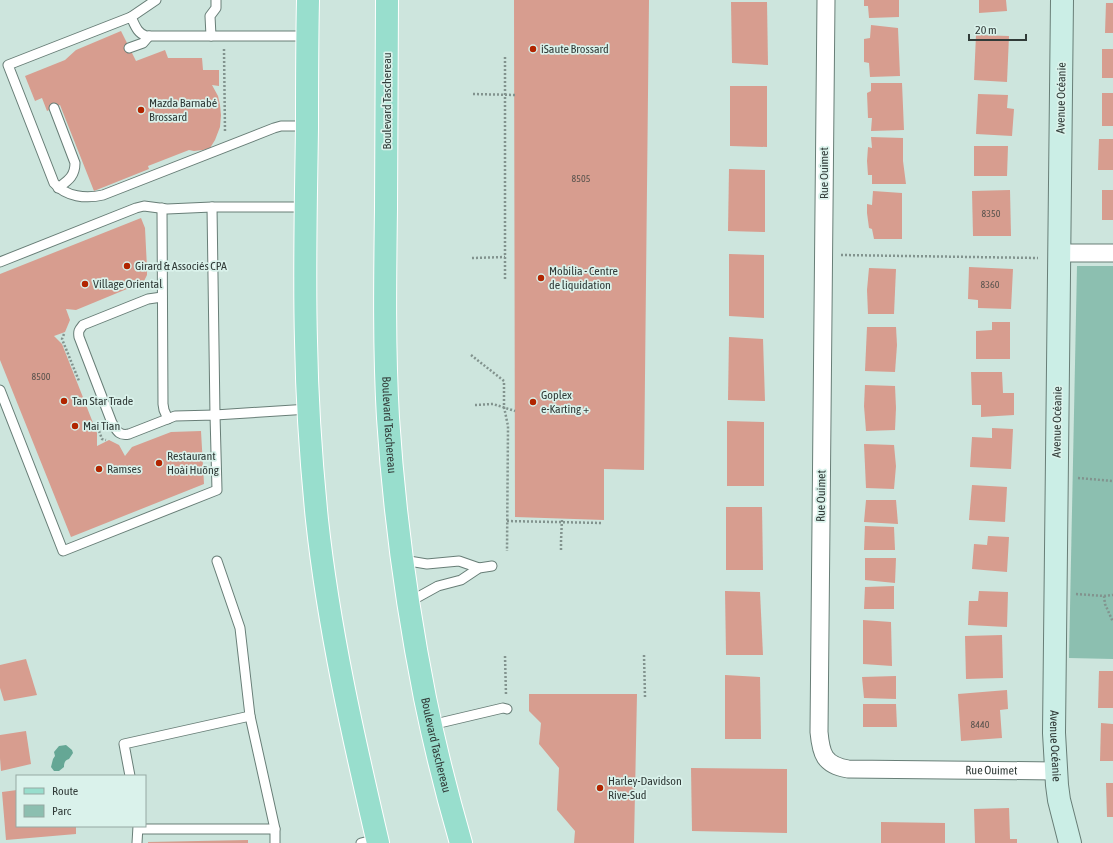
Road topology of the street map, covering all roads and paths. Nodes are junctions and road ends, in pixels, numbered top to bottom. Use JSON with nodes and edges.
{"nodes":[{"id":1,"x":156,"y":0,"type":"edge"},
{"id":2,"x":216,"y":0,"type":"edge"},
{"id":3,"x":308,"y":0,"type":"edge"},
{"id":4,"x":387,"y":0,"type":"edge"},
{"id":5,"x":826,"y":0,"type":"edge"},
{"id":6,"x":1062,"y":0,"type":"edge"},
{"id":7,"x":131,"y":17,"type":"junction"},
{"id":8,"x":149,"y":36,"type":"junction"},
{"id":9,"x":211,"y":36,"type":"junction"},
{"id":10,"x":307,"y":36,"type":"junction"},
{"id":11,"x":129,"y":48,"type":"dead end"},
{"id":12,"x":505,"y":57,"type":"dead end"},
{"id":13,"x":223,"y":64,"type":"dead end"},
{"id":14,"x":473,"y":94,"type":"dead end"},
{"id":15,"x":505,"y":94,"type":"junction"},
{"id":16,"x":515,"y":95,"type":"dead end"},
{"id":17,"x":54,"y":108,"type":"dead end"},
{"id":18,"x":307,"y":126,"type":"junction"},
{"id":19,"x":225,"y":139,"type":"dead end"},
{"id":20,"x":58,"y":188,"type":"junction"},
{"id":21,"x":212,"y":207,"type":"junction"},
{"id":22,"x":306,"y":207,"type":"junction"},
{"id":23,"x":162,"y":208,"type":"junction"},
{"id":24,"x":1113,"y":254,"type":"edge"},
{"id":25,"x":837,"y":255,"type":"dead end"},
{"id":26,"x":1050,"y":255,"type":"junction"},
{"id":27,"x":505,"y":257,"type":"junction"},
{"id":28,"x":472,"y":258,"type":"dead end"},
{"id":29,"x":0,"y":262,"type":"edge"},
{"id":30,"x":505,"y":281,"type":"dead end"},
{"id":31,"x":162,"y":298,"type":"junction"},
{"id":32,"x":65,"y":332,"type":"dead end"},
{"id":33,"x":471,"y":356,"type":"dead end"},
{"id":34,"x":81,"y":386,"type":"dead end"},
{"id":35,"x":0,"y":390,"type":"edge"},
{"id":36,"x":475,"y":405,"type":"dead end"},
{"id":37,"x":504,"y":407,"type":"junction"},
{"id":38,"x":308,"y":409,"type":"junction"},
{"id":39,"x":515,"y":411,"type":"dead end"},
{"id":40,"x":215,"y":415,"type":"junction"},
{"id":41,"x":168,"y":419,"type":"junction"},
{"id":42,"x":97,"y":427,"type":"dead end"},
{"id":43,"x":110,"y":440,"type":"dead end"},
{"id":44,"x":1074,"y":478,"type":"dead end"},
{"id":45,"x":1113,"y":481,"type":"edge"},
{"id":46,"x":561,"y":520,"type":"junction"},
{"id":47,"x":507,"y":521,"type":"junction"},
{"id":48,"x":601,"y":523,"type":"dead end"},
{"id":49,"x":562,"y":550,"type":"dead end"},
{"id":50,"x":507,"y":551,"type":"dead end"},
{"id":51,"x":403,"y":560,"type":"junction"},
{"id":52,"x":218,"y":561,"type":"dead end"},
{"id":53,"x":492,"y":566,"type":"dead end"},
{"id":54,"x":479,"y":568,"type":"junction"},
{"id":55,"x":1074,"y":594,"type":"dead end"},
{"id":56,"x":1113,"y":595,"type":"edge"},
{"id":57,"x":1104,"y":596,"type":"junction"},
{"id":58,"x":409,"y":602,"type":"junction"},
{"id":59,"x":1113,"y":622,"type":"edge"},
{"id":60,"x":644,"y":654,"type":"dead end"},
{"id":61,"x":505,"y":656,"type":"dead end"},
{"id":62,"x":645,"y":697,"type":"dead end"},
{"id":63,"x":507,"y":709,"type":"joint"},
{"id":64,"x":250,"y":716,"type":"junction"},
{"id":65,"x":431,"y":724,"type":"junction"},
{"id":66,"x":1056,"y":771,"type":"junction"},
{"id":67,"x":130,"y":775,"type":"edge"},
{"id":68,"x":138,"y":828,"type":"edge"},
{"id":69,"x":275,"y":829,"type":"junction"},
{"id":70,"x":372,"y":842,"type":"edge"},
{"id":71,"x":137,"y":843,"type":"edge"},
{"id":72,"x":275,"y":843,"type":"edge"},
{"id":73,"x":461,"y":843,"type":"edge"},
{"id":74,"x":1070,"y":843,"type":"edge"}],
"edges":[{"from":1,"to":7,"type":"lane"},
{"from":2,"to":9,"type":"lane"},
{"from":3,"to":10,"type":"main road"},
{"from":4,"to":51,"type":"main road","name":"Boulevard Taschereau"},
{"from":5,"to":66,"type":"street","name":"Rue Ouimet"},
{"from":6,"to":26,"type":"street","name":"Avenue Océanie"},
{"from":7,"to":8,"type":"lane"},
{"from":7,"to":20,"type":"lane"},
{"from":8,"to":9,"type":"lane"},
{"from":8,"to":11,"type":"lane"},
{"from":9,"to":10,"type":"lane"},
{"from":10,"to":18,"type":"main road"},
{"from":12,"to":15,"type":"path"},
{"from":13,"to":19,"type":"path"},
{"from":14,"to":15,"type":"path"},
{"from":15,"to":16,"type":"path"},
{"from":15,"to":27,"type":"path"},
{"from":17,"to":20,"type":"lane"},
{"from":18,"to":20,"type":"lane"},
{"from":18,"to":22,"type":"main road"},
{"from":21,"to":22,"type":"lane"},
{"from":21,"to":23,"type":"lane"},
{"from":21,"to":40,"type":"lane"},
{"from":22,"to":38,"type":"main road"},
{"from":23,"to":29,"type":"lane"},
{"from":23,"to":31,"type":"lane"},
{"from":24,"to":26,"type":"street"},
{"from":25,"to":26,"type":"path"},
{"from":26,"to":66,"type":"street","name":"Avenue Océanie"},
{"from":27,"to":28,"type":"path"},
{"from":27,"to":30,"type":"path"},
{"from":31,"to":41,"type":"lane"},
{"from":31,"to":41,"type":"lane"},
{"from":32,"to":34,"type":"path"},
{"from":33,"to":37,"type":"path"},
{"from":35,"to":40,"type":"lane"},
{"from":36,"to":37,"type":"path"},
{"from":37,"to":39,"type":"path"},
{"from":37,"to":47,"type":"path"},
{"from":38,"to":40,"type":"lane"},
{"from":38,"to":70,"type":"main road"},
{"from":40,"to":41,"type":"lane"},
{"from":42,"to":43,"type":"path"},
{"from":44,"to":45,"type":"path"},
{"from":46,"to":47,"type":"path"},
{"from":46,"to":48,"type":"path"},
{"from":46,"to":49,"type":"path"},
{"from":47,"to":50,"type":"path"},
{"from":51,"to":54,"type":"lane"},
{"from":51,"to":58,"type":"main road","name":"Boulevard Taschereau"},
{"from":52,"to":64,"type":"lane"},
{"from":53,"to":54,"type":"lane"},
{"from":54,"to":58,"type":"lane"},
{"from":55,"to":57,"type":"path"},
{"from":56,"to":57,"type":"path"},
{"from":57,"to":59,"type":"path"},
{"from":58,"to":65,"type":"main road","name":"Boulevard Taschereau"},
{"from":60,"to":62,"type":"path"},
{"from":61,"to":63,"type":"path"},
{"from":63,"to":65,"type":"lane"},
{"from":64,"to":67,"type":"lane"},
{"from":64,"to":69,"type":"lane"},
{"from":65,"to":73,"type":"main road","name":"Boulevard Taschereau"},
{"from":66,"to":74,"type":"street","name":"Avenue Océanie"},
{"from":68,"to":69,"type":"lane"},
{"from":68,"to":71,"type":"lane"},
{"from":69,"to":72,"type":"lane"}]}
